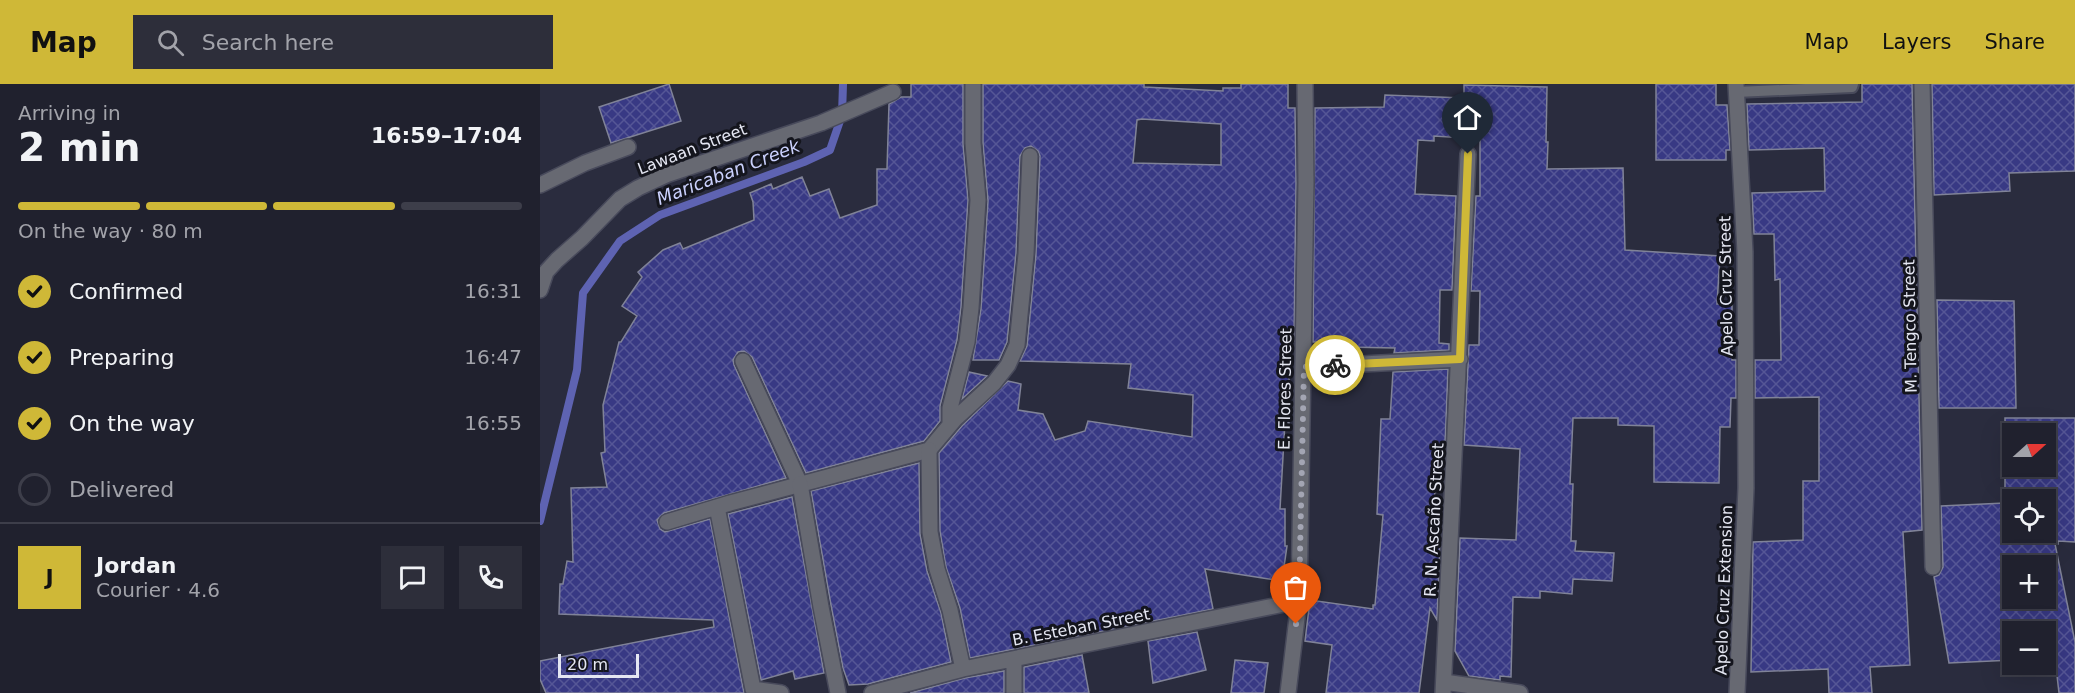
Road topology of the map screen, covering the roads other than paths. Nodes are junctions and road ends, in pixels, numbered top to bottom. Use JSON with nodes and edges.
{"nodes":[{"id":1,"x":973,"y":84,"type":"edge"},
{"id":2,"x":1305,"y":84,"type":"edge"},
{"id":3,"x":1853,"y":84,"type":"edge"},
{"id":4,"x":1922,"y":84,"type":"edge"},
{"id":5,"x":894,"y":88,"type":"edge"},
{"id":6,"x":1736,"y":88,"type":"edge"},
{"id":7,"x":628,"y":147,"type":"dead end"},
{"id":8,"x":1468,"y":154,"type":"dead end"},
{"id":9,"x":1030,"y":156,"type":"dead end"},
{"id":10,"x":540,"y":184,"type":"edge"},
{"id":11,"x":543,"y":269,"type":"edge"},
{"id":12,"x":540,"y":290,"type":"edge"},
{"id":13,"x":1460,"y":359,"type":"junction"},
{"id":14,"x":743,"y":361,"type":"dead end"},
{"id":15,"x":1304,"y":367,"type":"junction"},
{"id":16,"x":950,"y":425,"type":"junction"},
{"id":17,"x":929,"y":450,"type":"junction"},
{"id":18,"x":800,"y":484,"type":"junction"},
{"id":19,"x":1746,"y":488,"type":"joint"},
{"id":20,"x":717,"y":507,"type":"junction"},
{"id":21,"x":667,"y":522,"type":"dead end"},
{"id":22,"x":1934,"y":567,"type":"dead end"},
{"id":23,"x":1299,"y":601,"type":"junction"},
{"id":24,"x":1014,"y":659,"type":"junction"},
{"id":25,"x":963,"y":669,"type":"junction"},
{"id":26,"x":1443,"y":688,"type":"edge"},
{"id":27,"x":781,"y":693,"type":"edge"},
{"id":28,"x":838,"y":693,"type":"edge"},
{"id":29,"x":872,"y":693,"type":"edge"},
{"id":30,"x":1014,"y":693,"type":"edge"},
{"id":31,"x":1288,"y":693,"type":"edge"},
{"id":32,"x":1520,"y":693,"type":"edge"},
{"id":33,"x":1737,"y":693,"type":"edge"}],
"edges":[{"from":1,"to":16,"type":"street"},
{"from":2,"to":15,"type":"street","name":"E. Flores Street"},
{"from":3,"to":6,"type":"lane"},
{"from":4,"to":22,"type":"street","name":"M. Tengco Street"},
{"from":5,"to":11,"type":"street","name":"Lawaan Street"},
{"from":6,"to":19,"type":"street","name":"Apelo Cruz Street"},
{"from":7,"to":10,"type":"street"},
{"from":8,"to":13,"type":"street","name":"R. N. Ascaño Street"},
{"from":9,"to":16,"type":"street"},
{"from":11,"to":12,"type":"street","name":"Lawaan Street"},
{"from":13,"to":15,"type":"street"},
{"from":13,"to":26,"type":"street","name":"R. N. Ascaño Street"},
{"from":14,"to":18,"type":"street"},
{"from":15,"to":23,"type":"street","name":"E. Flores Street"},
{"from":16,"to":17,"type":"street"},
{"from":17,"to":18,"type":"street"},
{"from":17,"to":25,"type":"street"},
{"from":18,"to":20,"type":"street"},
{"from":18,"to":28,"type":"street"},
{"from":19,"to":33,"type":"street","name":"Apelo Cruz Extension"},
{"from":20,"to":21,"type":"street"},
{"from":20,"to":27,"type":"street"},
{"from":23,"to":24,"type":"street","name":"B. Esteban Street"},
{"from":23,"to":31,"type":"street","name":"E. Flores Street"},
{"from":24,"to":25,"type":"street","name":"B. Esteban Street"},
{"from":24,"to":30,"type":"street"},
{"from":25,"to":29,"type":"street","name":"B. Esteban Street"},
{"from":26,"to":32,"type":"street","name":"R. N. Ascaño Street"}]}
